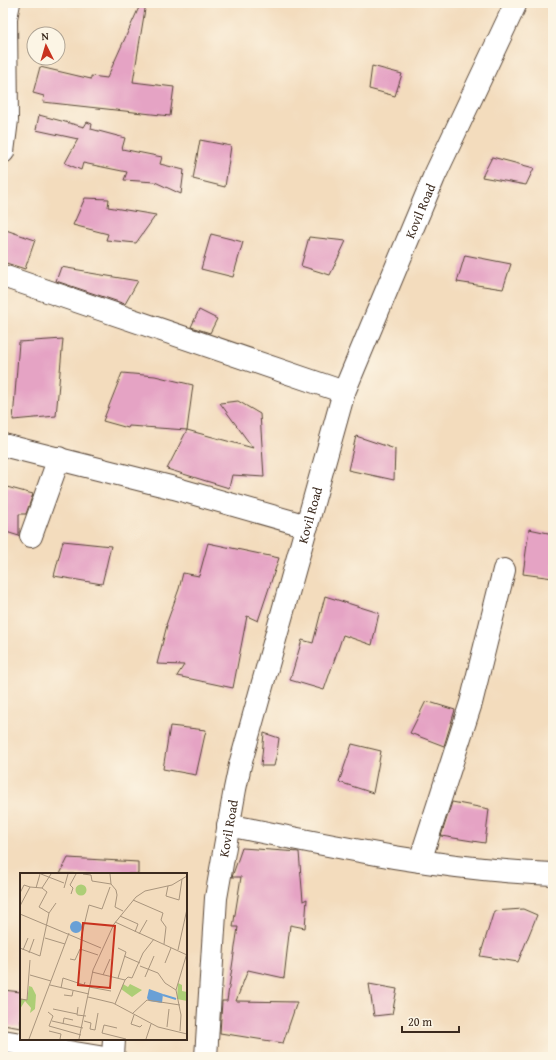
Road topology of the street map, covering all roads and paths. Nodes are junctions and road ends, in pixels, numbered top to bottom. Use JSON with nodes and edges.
{"nodes":[{"id":1,"x":9,"y":3,"type":"edge"},
{"id":2,"x":516,"y":3,"type":"edge"},
{"id":3,"x":3,"y":152,"type":"edge"},
{"id":4,"x":3,"y":276,"type":"edge"},
{"id":5,"x":344,"y":392,"type":"junction"},
{"id":6,"x":3,"y":445,"type":"edge"},
{"id":7,"x":59,"y":458,"type":"junction"},
{"id":8,"x":307,"y":526,"type":"junction"},
{"id":9,"x":31,"y":536,"type":"dead end"},
{"id":10,"x":504,"y":570,"type":"dead end"},
{"id":11,"x":228,"y":825,"type":"junction"},
{"id":12,"x":420,"y":861,"type":"junction"},
{"id":13,"x":553,"y":874,"type":"edge"},
{"id":14,"x":114,"y":1040,"type":"edge"},
{"id":15,"x":3,"y":1041,"type":"edge"},
{"id":16,"x":99,"y":1057,"type":"edge"},
{"id":17,"x":113,"y":1057,"type":"edge"},
{"id":18,"x":206,"y":1057,"type":"edge"}],
"edges":[{"from":1,"to":3,"type":"street"},
{"from":2,"to":5,"type":"street","name":"Kovil Road"},
{"from":4,"to":5,"type":"street"},
{"from":5,"to":8,"type":"street","name":"Kovil Road"},
{"from":6,"to":7,"type":"street"},
{"from":7,"to":8,"type":"street"},
{"from":7,"to":9,"type":"street"},
{"from":8,"to":11,"type":"street","name":"Kovil Road"},
{"from":10,"to":12,"type":"street"},
{"from":11,"to":12,"type":"street"},
{"from":11,"to":18,"type":"street","name":"Kovil Road"},
{"from":12,"to":13,"type":"street"},
{"from":14,"to":17,"type":"street"},
{"from":15,"to":16,"type":"street"}]}
